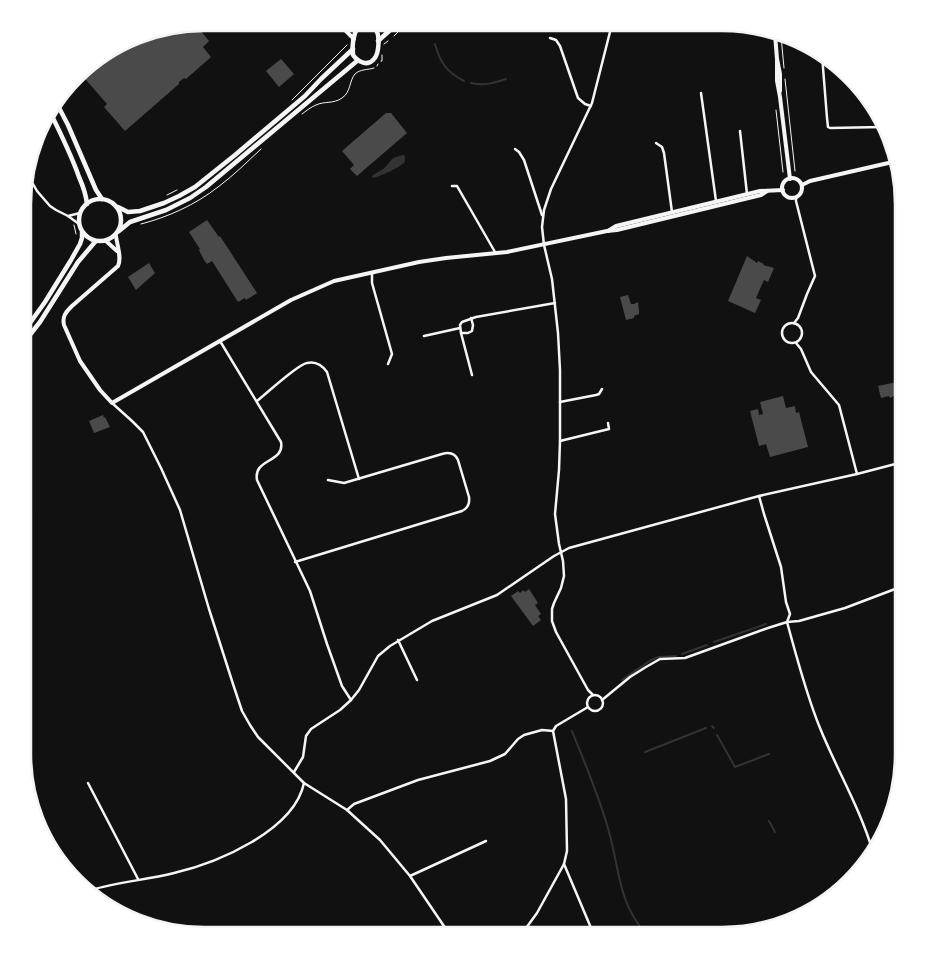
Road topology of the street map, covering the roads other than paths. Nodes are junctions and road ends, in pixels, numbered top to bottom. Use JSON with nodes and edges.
{"nodes":[{"id":1,"x":346,"y":31,"type":"edge"},
{"id":2,"x":356,"y":31,"type":"edge"},
{"id":3,"x":377,"y":31,"type":"edge"},
{"id":4,"x":389,"y":31,"type":"edge"},
{"id":5,"x":610,"y":31,"type":"edge"},
{"id":6,"x":550,"y":38,"type":"dead end"},
{"id":7,"x":354,"y":39,"type":"junction"},
{"id":8,"x":775,"y":39,"type":"edge"},
{"id":9,"x":378,"y":41,"type":"junction"},
{"id":10,"x":353,"y":49,"type":"junction"},
{"id":11,"x":357,"y":61,"type":"junction"},
{"id":12,"x":823,"y":64,"type":"edge"},
{"id":13,"x":701,"y":93,"type":"dead end"},
{"id":14,"x":591,"y":106,"type":"junction"},
{"id":15,"x":60,"y":109,"type":"edge"},
{"id":16,"x":54,"y":119,"type":"edge"},
{"id":17,"x":876,"y":126,"type":"edge"},
{"id":18,"x":740,"y":131,"type":"dead end"},
{"id":19,"x":656,"y":143,"type":"dead end"},
{"id":20,"x":515,"y":149,"type":"dead end"},
{"id":21,"x":889,"y":162,"type":"edge"},
{"id":22,"x":790,"y":179,"type":"junction"},
{"id":23,"x":33,"y":184,"type":"edge"},
{"id":24,"x":452,"y":186,"type":"dead end"},
{"id":25,"x":802,"y":186,"type":"junction"},
{"id":26,"x":783,"y":190,"type":"junction"},
{"id":27,"x":767,"y":191,"type":"junction"},
{"id":28,"x":747,"y":194,"type":"junction"},
{"id":29,"x":796,"y":198,"type":"junction"},
{"id":30,"x":102,"y":199,"type":"junction"},
{"id":31,"x":716,"y":201,"type":"junction"},
{"id":32,"x":87,"y":204,"type":"junction"},
{"id":33,"x":118,"y":207,"type":"junction"},
{"id":34,"x":80,"y":213,"type":"junction"},
{"id":35,"x":672,"y":214,"type":"junction"},
{"id":36,"x":68,"y":216,"type":"junction"},
{"id":37,"x":542,"y":217,"type":"junction"},
{"id":38,"x":79,"y":224,"type":"junction"},
{"id":39,"x":82,"y":231,"type":"junction"},
{"id":40,"x":119,"y":231,"type":"junction"},
{"id":41,"x":116,"y":236,"type":"junction"},
{"id":42,"x":106,"y":241,"type":"junction"},
{"id":43,"x":95,"y":242,"type":"junction"},
{"id":44,"x":544,"y":245,"type":"junction"},
{"id":45,"x":118,"y":252,"type":"junction"},
{"id":46,"x":496,"y":254,"type":"junction"},
{"id":47,"x":372,"y":273,"type":"junction"},
{"id":48,"x":555,"y":303,"type":"junction"},
{"id":49,"x":471,"y":318,"type":"junction"},
{"id":50,"x":31,"y":321,"type":"edge"},
{"id":51,"x":794,"y":323,"type":"junction"},
{"id":52,"x":460,"y":328,"type":"junction"},
{"id":53,"x":31,"y":333,"type":"edge"},
{"id":54,"x":461,"y":333,"type":"junction"},
{"id":55,"x":424,"y":336,"type":"dead end"},
{"id":56,"x":220,"y":341,"type":"junction"},
{"id":57,"x":796,"y":343,"type":"junction"},
{"id":58,"x":388,"y":364,"type":"dead end"},
{"id":59,"x":472,"y":375,"type":"dead end"},
{"id":60,"x":602,"y":389,"type":"dead end"},
{"id":61,"x":257,"y":401,"type":"junction"},
{"id":62,"x":112,"y":402,"type":"junction"},
{"id":63,"x":560,"y":402,"type":"junction"},
{"id":64,"x":608,"y":423,"type":"dead end"},
{"id":65,"x":560,"y":441,"type":"junction"},
{"id":66,"x":894,"y":464,"type":"edge"},
{"id":67,"x":857,"y":474,"type":"junction"},
{"id":68,"x":359,"y":479,"type":"junction"},
{"id":69,"x":328,"y":480,"type":"dead end"},
{"id":70,"x":760,"y":496,"type":"junction"},
{"id":71,"x":561,"y":552,"type":"junction"},
{"id":72,"x":295,"y":562,"type":"junction"},
{"id":73,"x":894,"y":589,"type":"edge"},
{"id":74,"x":787,"y":622,"type":"junction"},
{"id":75,"x":398,"y":640,"type":"junction"},
{"id":76,"x":417,"y":680,"type":"dead end"},
{"id":77,"x":593,"y":695,"type":"junction"},
{"id":78,"x":351,"y":700,"type":"junction"},
{"id":79,"x":602,"y":700,"type":"junction"},
{"id":80,"x":588,"y":707,"type":"junction"},
{"id":81,"x":553,"y":731,"type":"junction"},
{"id":82,"x":294,"y":772,"type":"junction"},
{"id":83,"x":88,"y":783,"type":"dead end"},
{"id":84,"x":304,"y":783,"type":"junction"},
{"id":85,"x":347,"y":810,"type":"junction"},
{"id":86,"x":486,"y":841,"type":"dead end"},
{"id":87,"x":870,"y":843,"type":"edge"},
{"id":88,"x":564,"y":864,"type":"junction"},
{"id":89,"x":410,"y":876,"type":"junction"},
{"id":90,"x":138,"y":879,"type":"junction"},
{"id":91,"x":96,"y":888,"type":"edge"},
{"id":92,"x":444,"y":926,"type":"edge"},
{"id":93,"x":528,"y":926,"type":"edge"},
{"id":94,"x":590,"y":926,"type":"edge"}],
"edges":[{"from":1,"to":7,"type":"street"},
{"from":2,"to":7,"type":"main road"},
{"from":3,"to":9,"type":"main road"},
{"from":4,"to":9,"type":"main road"},
{"from":5,"to":14,"type":"street"},
{"from":6,"to":14,"type":"street"},
{"from":7,"to":10,"type":"main road"},
{"from":8,"to":22,"type":"street"},
{"from":9,"to":11,"type":"main road"},
{"from":10,"to":11,"type":"main road"},
{"from":10,"to":33,"type":"main road"},
{"from":11,"to":40,"type":"main road"},
{"from":12,"to":17,"type":"street"},
{"from":13,"to":31,"type":"street"},
{"from":14,"to":37,"type":"street"},
{"from":15,"to":30,"type":"main road"},
{"from":16,"to":32,"type":"main road"},
{"from":18,"to":28,"type":"street"},
{"from":19,"to":35,"type":"street"},
{"from":20,"to":37,"type":"street"},
{"from":21,"to":25,"type":"street"},
{"from":22,"to":25,"type":"street"},
{"from":22,"to":26,"type":"street"},
{"from":23,"to":36,"type":"street"},
{"from":24,"to":46,"type":"street"},
{"from":25,"to":29,"type":"street"},
{"from":26,"to":27,"type":"street"},
{"from":26,"to":29,"type":"street"},
{"from":27,"to":28,"type":"street"},
{"from":27,"to":35,"type":"street"},
{"from":28,"to":31,"type":"street"},
{"from":29,"to":51,"type":"street"},
{"from":30,"to":32,"type":"main road"},
{"from":30,"to":33,"type":"main road"},
{"from":31,"to":35,"type":"street"},
{"from":32,"to":34,"type":"main road"},
{"from":33,"to":40,"type":"main road"},
{"from":34,"to":36,"type":"street"},
{"from":34,"to":38,"type":"main road"},
{"from":35,"to":44,"type":"street"},
{"from":36,"to":38,"type":"street"},
{"from":37,"to":44,"type":"street"},
{"from":38,"to":39,"type":"main road"},
{"from":39,"to":43,"type":"main road"},
{"from":39,"to":50,"type":"main road"},
{"from":40,"to":41,"type":"main road"},
{"from":41,"to":42,"type":"main road"},
{"from":41,"to":45,"type":"street"},
{"from":42,"to":43,"type":"main road"},
{"from":42,"to":45,"type":"street"},
{"from":43,"to":53,"type":"main road"},
{"from":44,"to":46,"type":"street"},
{"from":44,"to":48,"type":"street"},
{"from":45,"to":62,"type":"street"},
{"from":46,"to":47,"type":"street"},
{"from":47,"to":56,"type":"street"},
{"from":47,"to":58,"type":"street"},
{"from":48,"to":49,"type":"street"},
{"from":48,"to":63,"type":"street"},
{"from":49,"to":52,"type":"street"},
{"from":49,"to":54,"type":"street"},
{"from":51,"to":57,"type":"street"},
{"from":51,"to":57,"type":"street"},
{"from":52,"to":54,"type":"street"},
{"from":52,"to":55,"type":"street"},
{"from":54,"to":59,"type":"street"},
{"from":56,"to":61,"type":"street"},
{"from":56,"to":62,"type":"street"},
{"from":57,"to":67,"type":"street"},
{"from":60,"to":63,"type":"street"},
{"from":61,"to":68,"type":"street"},
{"from":61,"to":72,"type":"street"},
{"from":62,"to":82,"type":"street"},
{"from":63,"to":65,"type":"street"},
{"from":64,"to":65,"type":"street"},
{"from":65,"to":71,"type":"street"},
{"from":66,"to":67,"type":"street"},
{"from":67,"to":70,"type":"street"},
{"from":68,"to":69,"type":"street"},
{"from":68,"to":72,"type":"street"},
{"from":70,"to":71,"type":"street"},
{"from":70,"to":74,"type":"street"},
{"from":71,"to":75,"type":"street"},
{"from":71,"to":77,"type":"street"},
{"from":72,"to":78,"type":"street"},
{"from":73,"to":74,"type":"street"},
{"from":74,"to":79,"type":"street"},
{"from":74,"to":87,"type":"street"},
{"from":75,"to":76,"type":"street"},
{"from":75,"to":78,"type":"street"},
{"from":77,"to":79,"type":"street"},
{"from":77,"to":80,"type":"street"},
{"from":78,"to":82,"type":"street"},
{"from":79,"to":80,"type":"street"},
{"from":80,"to":81,"type":"street"},
{"from":81,"to":85,"type":"street"},
{"from":81,"to":88,"type":"street"},
{"from":82,"to":84,"type":"street"},
{"from":83,"to":90,"type":"street"},
{"from":84,"to":85,"type":"street"},
{"from":84,"to":90,"type":"street"},
{"from":85,"to":89,"type":"street"},
{"from":86,"to":89,"type":"street"},
{"from":88,"to":93,"type":"street"},
{"from":88,"to":94,"type":"street"},
{"from":89,"to":92,"type":"street"},
{"from":90,"to":91,"type":"street"}]}
